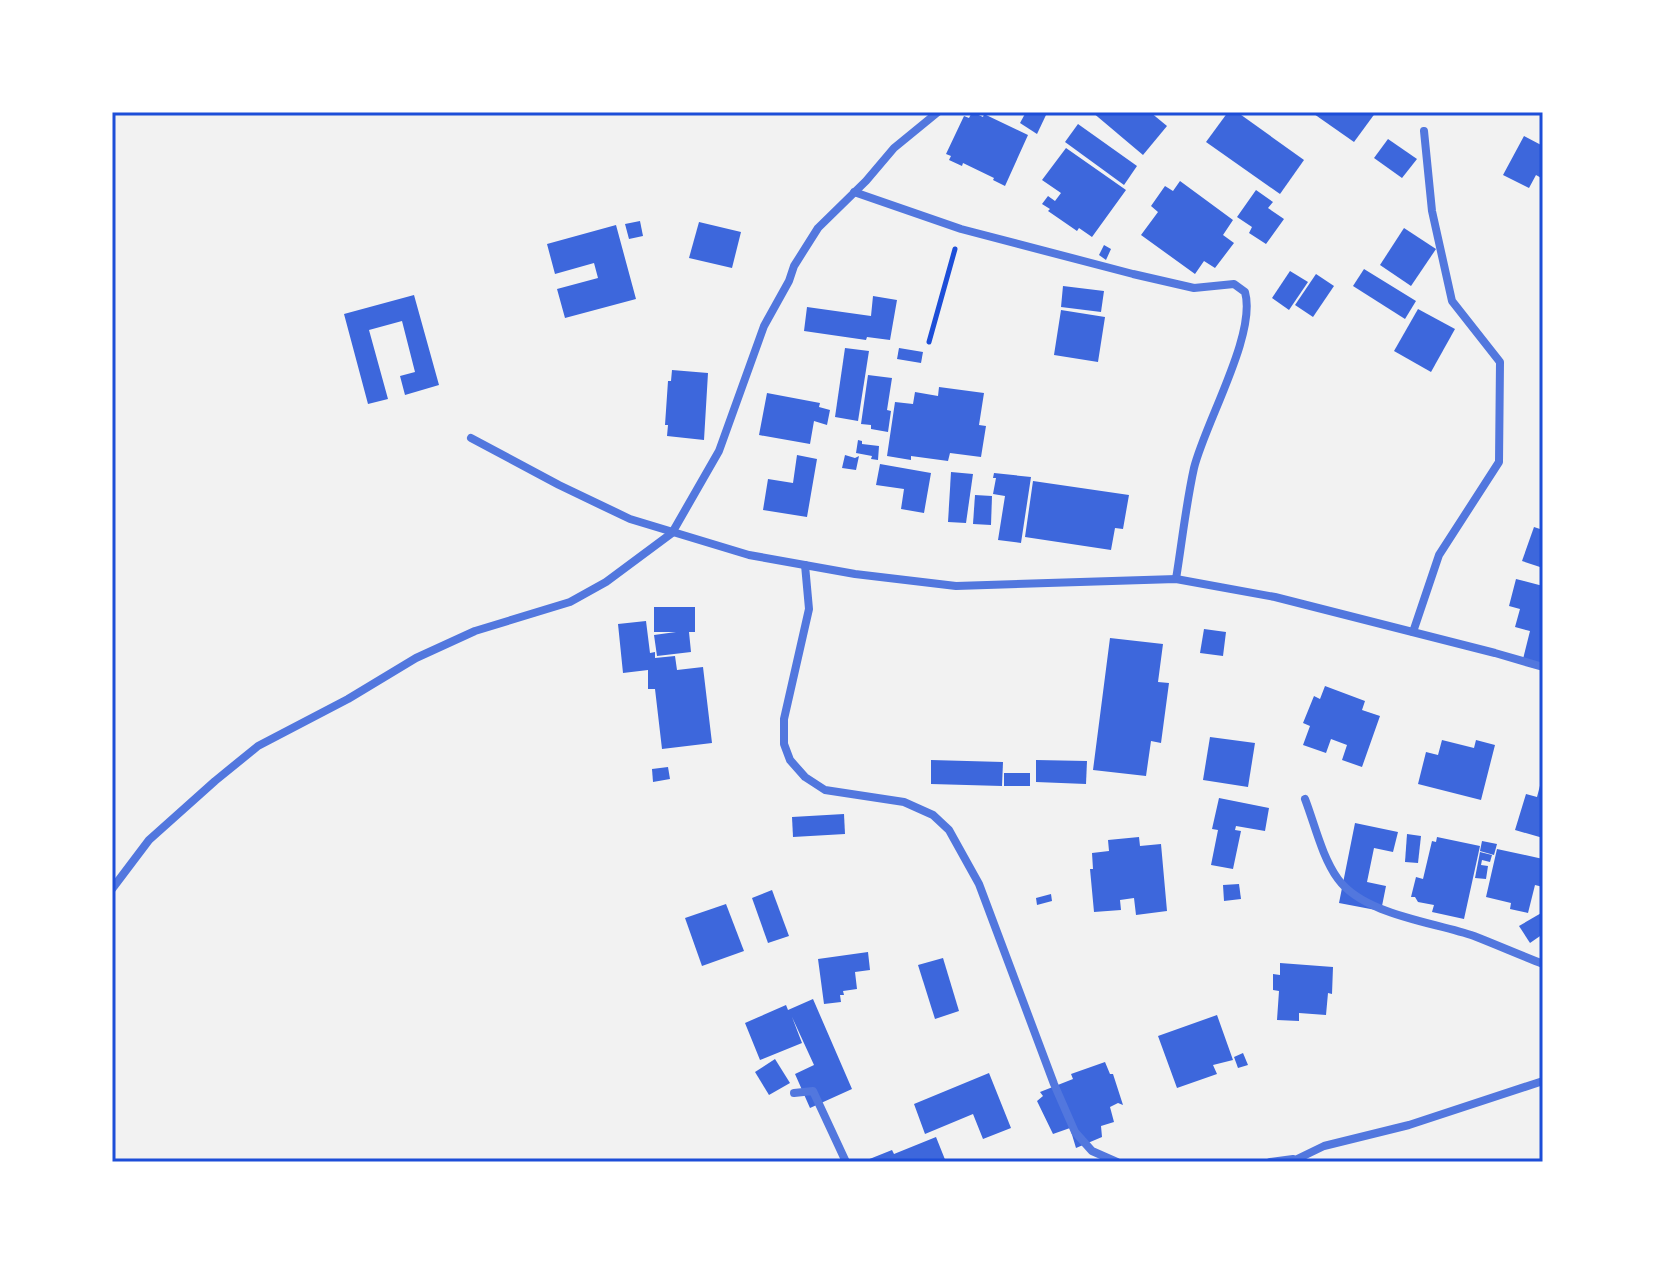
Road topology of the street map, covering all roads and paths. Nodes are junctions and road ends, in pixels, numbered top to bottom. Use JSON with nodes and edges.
{"nodes":[{"id":1,"x":938,"y":112,"type":"edge"},
{"id":2,"x":1424,"y":131,"type":"dead end"},
{"id":3,"x":854,"y":192,"type":"junction"},
{"id":4,"x":961,"y":229,"type":"junction"},
{"id":5,"x":929,"y":342,"type":"dead end"},
{"id":6,"x":471,"y":438,"type":"dead end"},
{"id":7,"x":672,"y":533,"type":"junction"},
{"id":8,"x":805,"y":565,"type":"junction"},
{"id":9,"x":1176,"y":579,"type":"junction"},
{"id":10,"x":1413,"y":632,"type":"junction"},
{"id":11,"x":1543,"y":667,"type":"edge"},
{"id":12,"x":1305,"y":799,"type":"dead end"},
{"id":13,"x":112,"y":889,"type":"edge"},
{"id":14,"x":1543,"y":964,"type":"edge"},
{"id":15,"x":1543,"y":1081,"type":"edge"},
{"id":16,"x":794,"y":1093,"type":"dead end"},
{"id":17,"x":1293,"y":1160,"type":"edge"},
{"id":18,"x":846,"y":1162,"type":"edge"},
{"id":19,"x":1117,"y":1162,"type":"edge"},
{"id":20,"x":1270,"y":1162,"type":"edge"}],
"edges":[{"from":1,"to":3,"type":"street"},
{"from":2,"to":10,"type":"street"},
{"from":3,"to":4,"type":"street"},
{"from":3,"to":7,"type":"street"},
{"from":4,"to":5,"type":"path"},
{"from":4,"to":9,"type":"street"},
{"from":6,"to":7,"type":"street"},
{"from":7,"to":8,"type":"street"},
{"from":7,"to":13,"type":"street"},
{"from":8,"to":9,"type":"street"},
{"from":8,"to":19,"type":"street"},
{"from":9,"to":10,"type":"street"},
{"from":10,"to":11,"type":"street"},
{"from":12,"to":14,"type":"street"},
{"from":15,"to":17,"type":"street"},
{"from":16,"to":18,"type":"street"},
{"from":17,"to":20,"type":"street"}]}
